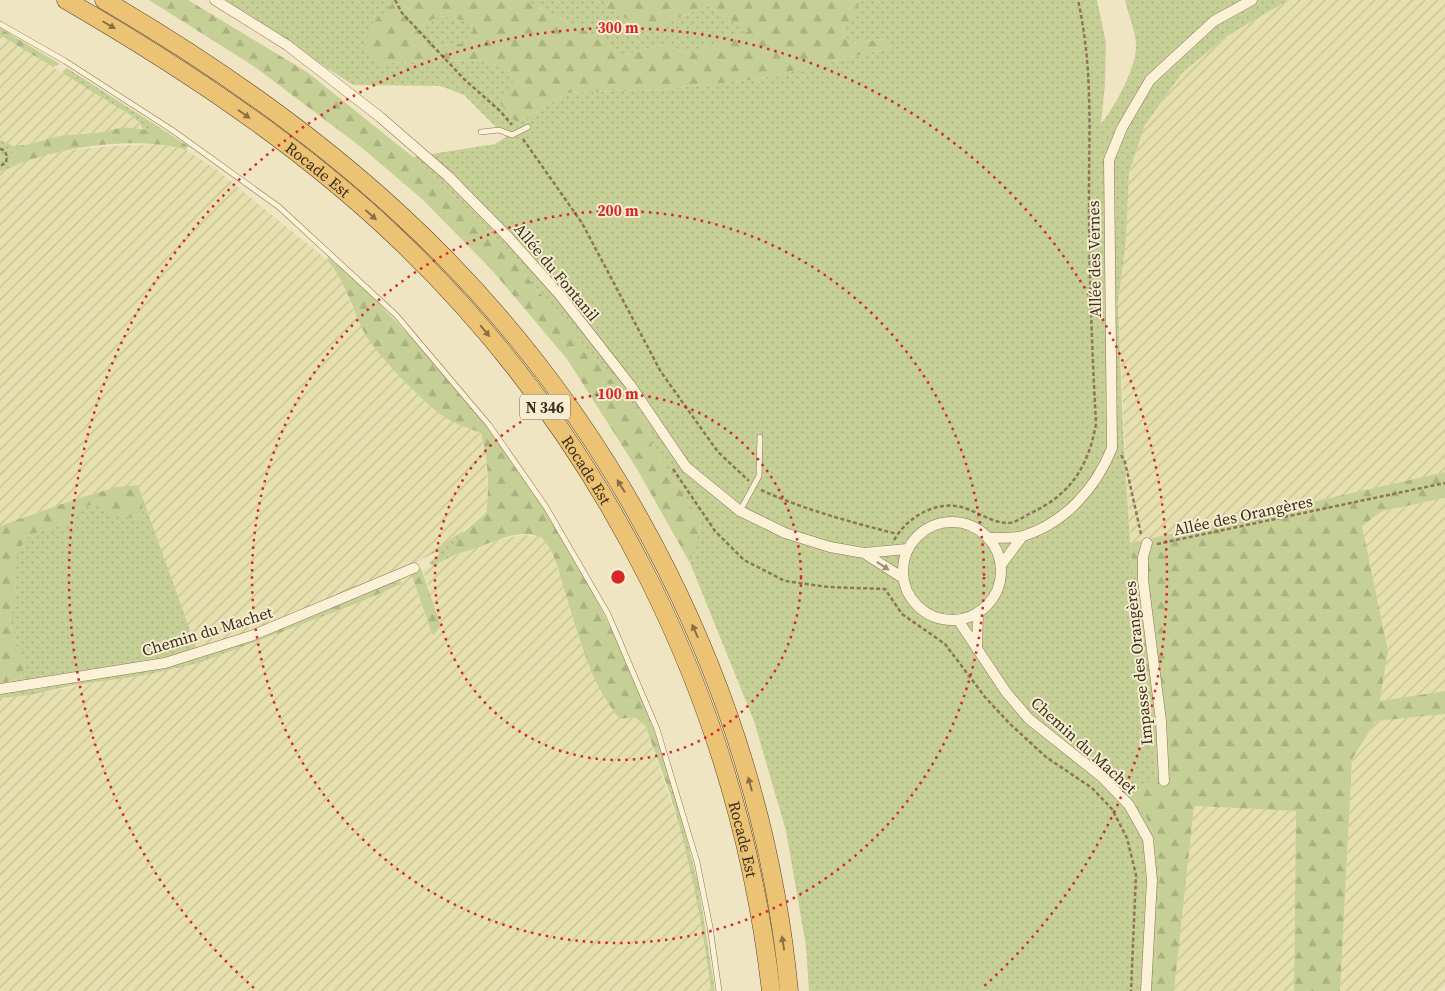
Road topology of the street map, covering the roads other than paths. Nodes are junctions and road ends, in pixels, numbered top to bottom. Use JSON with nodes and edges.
{"nodes":[{"id":1,"x":66,"y":0,"type":"edge"},
{"id":2,"x":104,"y":0,"type":"edge"},
{"id":3,"x":216,"y":0,"type":"edge"},
{"id":4,"x":1252,"y":0,"type":"edge"},
{"id":5,"x":0,"y":24,"type":"edge"},
{"id":6,"x":528,"y":127,"type":"dead end"},
{"id":7,"x":481,"y":132,"type":"dead end"},
{"id":8,"x":760,"y":437,"type":"dead end"},
{"id":9,"x":740,"y":511,"type":"junction"},
{"id":10,"x":1022,"y":536,"type":"junction"},
{"id":11,"x":988,"y":538,"type":"junction"},
{"id":12,"x":1147,"y":543,"type":"road end"},
{"id":13,"x":907,"y":549,"type":"junction"},
{"id":14,"x":864,"y":553,"type":"junction"},
{"id":15,"x":1001,"y":565,"type":"junction"},
{"id":16,"x":414,"y":568,"type":"dead end"},
{"id":17,"x":903,"y":578,"type":"junction"},
{"id":18,"x":978,"y":612,"type":"junction"},
{"id":19,"x":958,"y":620,"type":"junction"},
{"id":20,"x":977,"y":649,"type":"junction"},
{"id":21,"x":0,"y":689,"type":"edge"},
{"id":22,"x":1164,"y":781,"type":"dead end"},
{"id":23,"x":719,"y":991,"type":"edge"},
{"id":24,"x":770,"y":991,"type":"edge"},
{"id":25,"x":789,"y":991,"type":"edge"},
{"id":26,"x":1146,"y":991,"type":"edge"}],
"edges":[{"from":1,"to":24,"type":"highway","name":"Rocade Est","number":"N 346","one_way":true},
{"from":25,"to":2,"type":"highway","name":"Rocade Est","number":"N 346","one_way":true},
{"from":3,"to":9,"type":"street","name":"Allée du Fontanil"},
{"from":4,"to":10,"type":"street","name":"Allée des Vernes"},
{"from":5,"to":23,"type":"lane"},
{"from":6,"to":7,"type":"lane"},
{"from":8,"to":9,"type":"lane"},
{"from":9,"to":14,"type":"street","name":"Allée du Fontanil"},
{"from":10,"to":11,"type":"street","name":"Allée des Vernes"},
{"from":10,"to":15,"type":"street","name":"Allée des Vernes"},
{"from":11,"to":13,"type":"street"},
{"from":11,"to":15,"type":"street"},
{"from":12,"to":22,"type":"street","name":"Impasse des Orangères"},
{"from":13,"to":14,"type":"street","name":"Allée du Fontanil"},
{"from":13,"to":17,"type":"street"},
{"from":14,"to":17,"type":"street","name":"Allée du Fontanil","one_way":true},
{"from":15,"to":18,"type":"street"},
{"from":16,"to":21,"type":"street","name":"Chemin du Machet"},
{"from":17,"to":19,"type":"street"},
{"from":18,"to":19,"type":"street"},
{"from":18,"to":20,"type":"street"},
{"from":19,"to":20,"type":"street","name":"Chemin du Machet"},
{"from":20,"to":26,"type":"street","name":"Chemin du Machet"}]}
